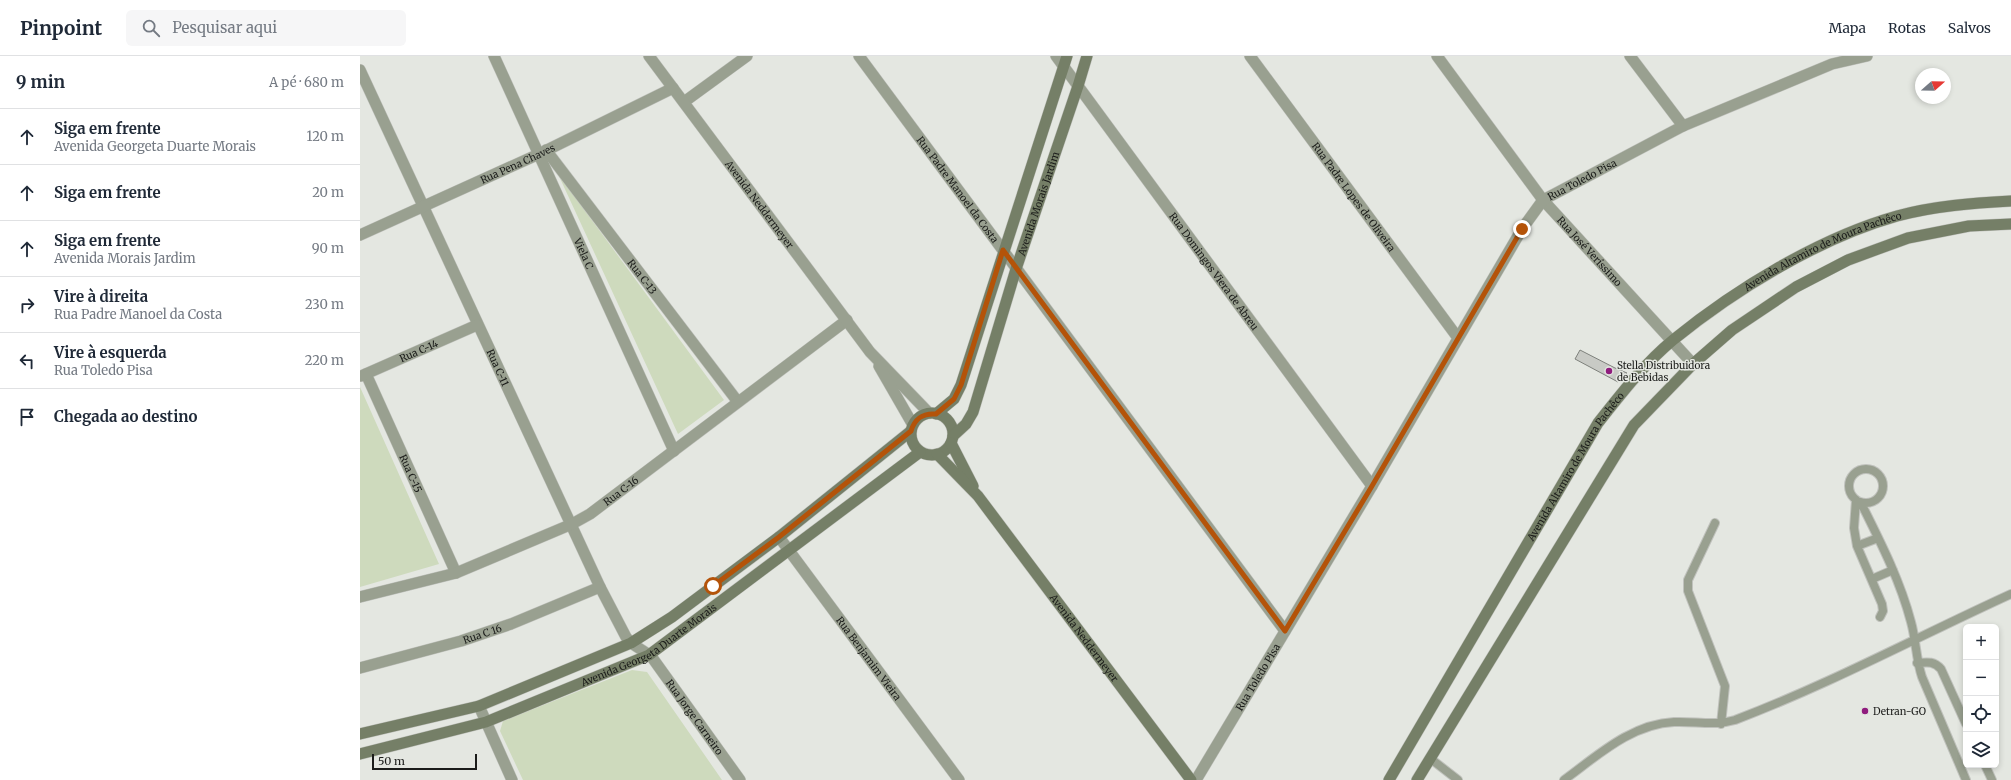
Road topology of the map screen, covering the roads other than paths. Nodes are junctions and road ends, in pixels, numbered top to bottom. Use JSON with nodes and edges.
{"nodes":[{"id":1,"x":494,"y":56,"type":"edge"},
{"id":2,"x":649,"y":56,"type":"edge"},
{"id":3,"x":747,"y":56,"type":"edge"},
{"id":4,"x":859,"y":56,"type":"edge"},
{"id":5,"x":1056,"y":56,"type":"edge"},
{"id":6,"x":1067,"y":56,"type":"edge"},
{"id":7,"x":1087,"y":56,"type":"edge"},
{"id":8,"x":1250,"y":56,"type":"edge"},
{"id":9,"x":1437,"y":56,"type":"edge"},
{"id":10,"x":1630,"y":56,"type":"edge"},
{"id":11,"x":1867,"y":56,"type":"edge"},
{"id":12,"x":1829,"y":60,"type":"edge"},
{"id":13,"x":1064,"y":68,"type":"junction"},
{"id":14,"x":360,"y":70,"type":"edge"},
{"id":15,"x":363,"y":86,"type":"edge"},
{"id":16,"x":1078,"y":86,"type":"junction"},
{"id":17,"x":673,"y":88,"type":"junction"},
{"id":18,"x":684,"y":102,"type":"junction"},
{"id":19,"x":1683,"y":126,"type":"junction"},
{"id":20,"x":542,"y":152,"type":"junction"},
{"id":21,"x":1543,"y":200,"type":"junction"},
{"id":22,"x":2011,"y":201,"type":"edge"},
{"id":23,"x":423,"y":205,"type":"junction"},
{"id":24,"x":2011,"y":224,"type":"edge"},
{"id":25,"x":360,"y":235,"type":"edge"},
{"id":26,"x":1003,"y":250,"type":"junction"},
{"id":27,"x":1016,"y":269,"type":"junction"},
{"id":28,"x":847,"y":320,"type":"junction"},
{"id":29,"x":477,"y":325,"type":"junction"},
{"id":30,"x":1458,"y":338,"type":"junction"},
{"id":31,"x":1672,"y":341,"type":"junction"},
{"id":32,"x":870,"y":352,"type":"junction"},
{"id":33,"x":1693,"y":364,"type":"junction"},
{"id":34,"x":363,"y":375,"type":"edge"},
{"id":35,"x":738,"y":402,"type":"junction"},
{"id":36,"x":933,"y":413,"type":"junction"},
{"id":37,"x":912,"y":428,"type":"junction"},
{"id":38,"x":952,"y":440,"type":"junction"},
{"id":39,"x":674,"y":451,"type":"junction"},
{"id":40,"x":920,"y":452,"type":"junction"},
{"id":41,"x":937,"y":454,"type":"junction"},
{"id":42,"x":1372,"y":486,"type":"junction"},
{"id":43,"x":978,"y":496,"type":"junction"},
{"id":44,"x":1858,"y":501,"type":"junction"},
{"id":45,"x":1715,"y":523,"type":"dead end"},
{"id":46,"x":572,"y":524,"type":"junction"},
{"id":47,"x":779,"y":537,"type":"junction"},
{"id":48,"x":1878,"y":538,"type":"junction"},
{"id":49,"x":1857,"y":546,"type":"junction"},
{"id":50,"x":789,"y":551,"type":"junction"},
{"id":51,"x":1893,"y":570,"type":"junction"},
{"id":52,"x":456,"y":573,"type":"junction"},
{"id":53,"x":1872,"y":579,"type":"junction"},
{"id":54,"x":600,"y":586,"type":"junction"},
{"id":55,"x":713,"y":586,"type":"junction"},
{"id":56,"x":2011,"y":594,"type":"edge"},
{"id":57,"x":360,"y":597,"type":"edge"},
{"id":58,"x":723,"y":600,"type":"junction"},
{"id":59,"x":1880,"y":617,"type":"dead end"},
{"id":60,"x":1285,"y":631,"type":"junction"},
{"id":61,"x":1916,"y":640,"type":"junction"},
{"id":62,"x":631,"y":643,"type":"junction"},
{"id":63,"x":649,"y":655,"type":"junction"},
{"id":64,"x":1917,"y":663,"type":"junction"},
{"id":65,"x":360,"y":668,"type":"edge"},
{"id":66,"x":479,"y":706,"type":"junction"},
{"id":67,"x":1963,"y":717,"type":"edge"},
{"id":68,"x":486,"y":722,"type":"junction"},
{"id":69,"x":1721,"y":724,"type":"junction"},
{"id":70,"x":360,"y":734,"type":"edge"},
{"id":71,"x":360,"y":754,"type":"edge"},
{"id":72,"x":1430,"y":759,"type":"junction"},
{"id":73,"x":1986,"y":768,"type":"edge"},
{"id":74,"x":512,"y":780,"type":"edge"},
{"id":75,"x":740,"y":780,"type":"edge"},
{"id":76,"x":959,"y":780,"type":"edge"},
{"id":77,"x":1190,"y":780,"type":"edge"},
{"id":78,"x":1196,"y":780,"type":"edge"},
{"id":79,"x":1389,"y":780,"type":"edge"},
{"id":80,"x":1417,"y":780,"type":"edge"},
{"id":81,"x":1458,"y":780,"type":"edge"},
{"id":82,"x":1564,"y":780,"type":"edge"},
{"id":83,"x":1966,"y":780,"type":"edge"},
{"id":84,"x":1992,"y":780,"type":"edge"}],
"edges":[{"from":1,"to":20,"type":"street","name":"Viela C"},
{"from":2,"to":17,"type":"street","name":"Avenida Neddermeyer"},
{"from":3,"to":18,"type":"street"},
{"from":4,"to":26,"type":"street","name":"Rua Padre Manoel da Costa"},
{"from":5,"to":13,"type":"street","name":"Rua Domingos Viera de Abreu"},
{"from":6,"to":13,"type":"main road","name":"Avenida Morais Jardim"},
{"from":7,"to":16,"type":"main road","name":"Avenida Morais Jardim"},
{"from":8,"to":30,"type":"street","name":"Rua Padre Lopes de Oliveira"},
{"from":9,"to":21,"type":"street","name":"Rua José Veríssimo"},
{"from":10,"to":19,"type":"street"},
{"from":11,"to":12,"type":"street","name":"Rua Toledo Pisa"},
{"from":12,"to":19,"type":"street","name":"Rua Toledo Pisa"},
{"from":13,"to":16,"type":"street","name":"Rua Domingos Viera de Abreu"},
{"from":13,"to":26,"type":"main road","name":"Avenida Morais Jardim"},
{"from":14,"to":15,"type":"street","name":"Rua C-11"},
{"from":15,"to":23,"type":"street","name":"Rua C-11"},
{"from":16,"to":27,"type":"main road","name":"Avenida Morais Jardim"},
{"from":16,"to":42,"type":"street","name":"Rua Domingos Viera de Abreu"},
{"from":17,"to":18,"type":"street","name":"Avenida Neddermeyer"},
{"from":17,"to":20,"type":"street","name":"Rua Pena Chaves"},
{"from":18,"to":28,"type":"street","name":"Avenida Neddermeyer"},
{"from":19,"to":21,"type":"street","name":"Rua Toledo Pisa"},
{"from":20,"to":23,"type":"street","name":"Rua Pena Chaves"},
{"from":20,"to":35,"type":"street","name":"Rua C-13"},
{"from":20,"to":39,"type":"street","name":"Viela C"},
{"from":21,"to":30,"type":"street","name":"Rua Toledo Pisa"},
{"from":21,"to":31,"type":"street","name":"Rua José Veríssimo"},
{"from":22,"to":31,"type":"main road","name":"Avenida Altamiro de Moura Pachêco"},
{"from":23,"to":25,"type":"street","name":"Rua Pena Chaves"},
{"from":23,"to":29,"type":"street","name":"Rua C-11"},
{"from":24,"to":33,"type":"main road","name":"Avenida Altamiro de Moura Pachêco"},
{"from":26,"to":27,"type":"street","name":"Rua Padre Manoel da Costa"},
{"from":26,"to":36,"type":"main road","name":"Avenida Morais Jardim"},
{"from":27,"to":38,"type":"main road","name":"Avenida Morais Jardim"},
{"from":27,"to":60,"type":"street","name":"Rua Padre Manoel da Costa"},
{"from":28,"to":32,"type":"street","name":"Avenida Neddermeyer"},
{"from":28,"to":35,"type":"street","name":"Rua C-16"},
{"from":29,"to":34,"type":"street","name":"Rua C-14"},
{"from":29,"to":46,"type":"street","name":"Rua C-11"},
{"from":30,"to":42,"type":"street","name":"Rua Toledo Pisa"},
{"from":31,"to":33,"type":"street","name":"Rua José Veríssimo"},
{"from":31,"to":79,"type":"main road","name":"Avenida Altamiro de Moura Pachêco"},
{"from":32,"to":36,"type":"street","name":"Avenida Neddermeyer"},
{"from":32,"to":37,"type":"street","name":"Avenida Neddermeyer"},
{"from":33,"to":72,"type":"main road","name":"Avenida Altamiro de Moura Pachêco"},
{"from":34,"to":52,"type":"street","name":"Rua C-15"},
{"from":35,"to":39,"type":"street","name":"Rua C-16"},
{"from":36,"to":37,"type":"main road"},
{"from":36,"to":38,"type":"main road"},
{"from":37,"to":40,"type":"main road"},
{"from":37,"to":47,"type":"main road","name":"Avenida Georgeta Duarte Morais"},
{"from":38,"to":41,"type":"main road"},
{"from":38,"to":43,"type":"main road","name":"Avenida Neddermeyer"},
{"from":39,"to":46,"type":"street","name":"Rua C-16"},
{"from":40,"to":41,"type":"main road"},
{"from":40,"to":50,"type":"main road","name":"Avenida Georgeta Duarte Morais"},
{"from":41,"to":43,"type":"main road","name":"Avenida Neddermeyer"},
{"from":42,"to":60,"type":"street","name":"Rua Toledo Pisa"},
{"from":43,"to":77,"type":"main road","name":"Avenida Neddermeyer"},
{"from":44,"to":44,"type":"lane"},
{"from":44,"to":48,"type":"lane"},
{"from":44,"to":49,"type":"lane"},
{"from":45,"to":69,"type":"lane"},
{"from":46,"to":52,"type":"street","name":"Rua C-16"},
{"from":46,"to":54,"type":"street","name":"Rua C-11"},
{"from":47,"to":50,"type":"street","name":"Rua Benjamim Vieira"},
{"from":47,"to":55,"type":"main road","name":"Avenida Georgeta Duarte Morais"},
{"from":48,"to":49,"type":"lane"},
{"from":48,"to":51,"type":"lane"},
{"from":49,"to":53,"type":"lane"},
{"from":50,"to":58,"type":"main road","name":"Avenida Georgeta Duarte Morais"},
{"from":50,"to":76,"type":"street","name":"Rua Benjamim Vieira"},
{"from":51,"to":53,"type":"lane"},
{"from":51,"to":61,"type":"lane"},
{"from":52,"to":57,"type":"street","name":"Rua C-16"},
{"from":53,"to":59,"type":"lane"},
{"from":54,"to":62,"type":"street","name":"Rua C-11"},
{"from":54,"to":65,"type":"street","name":"Rua C 16"},
{"from":55,"to":58,"type":"main road"},
{"from":55,"to":62,"type":"main road","name":"Avenida Georgeta Duarte Morais"},
{"from":56,"to":61,"type":"lane"},
{"from":58,"to":63,"type":"main road","name":"Avenida Georgeta Duarte Morais"},
{"from":60,"to":78,"type":"street","name":"Rua Toledo Pisa"},
{"from":61,"to":64,"type":"lane"},
{"from":61,"to":69,"type":"lane"},
{"from":62,"to":63,"type":"street","name":"Rua C-11"},
{"from":62,"to":66,"type":"main road","name":"Avenida Georgeta Duarte Morais"},
{"from":63,"to":68,"type":"main road","name":"Avenida Georgeta Duarte Morais"},
{"from":63,"to":75,"type":"street","name":"Rua Jorge Carneiro"},
{"from":64,"to":67,"type":"lane"},
{"from":64,"to":83,"type":"lane"},
{"from":66,"to":68,"type":"street"},
{"from":66,"to":70,"type":"main road","name":"Avenida Georgeta Duarte Morais"},
{"from":68,"to":71,"type":"main road","name":"Avenida Georgeta Duarte Morais"},
{"from":68,"to":74,"type":"street"},
{"from":69,"to":82,"type":"lane"},
{"from":72,"to":80,"type":"main road","name":"Avenida Altamiro de Moura Pachêco"},
{"from":72,"to":81,"type":"lane"},
{"from":73,"to":84,"type":"lane"}]}
